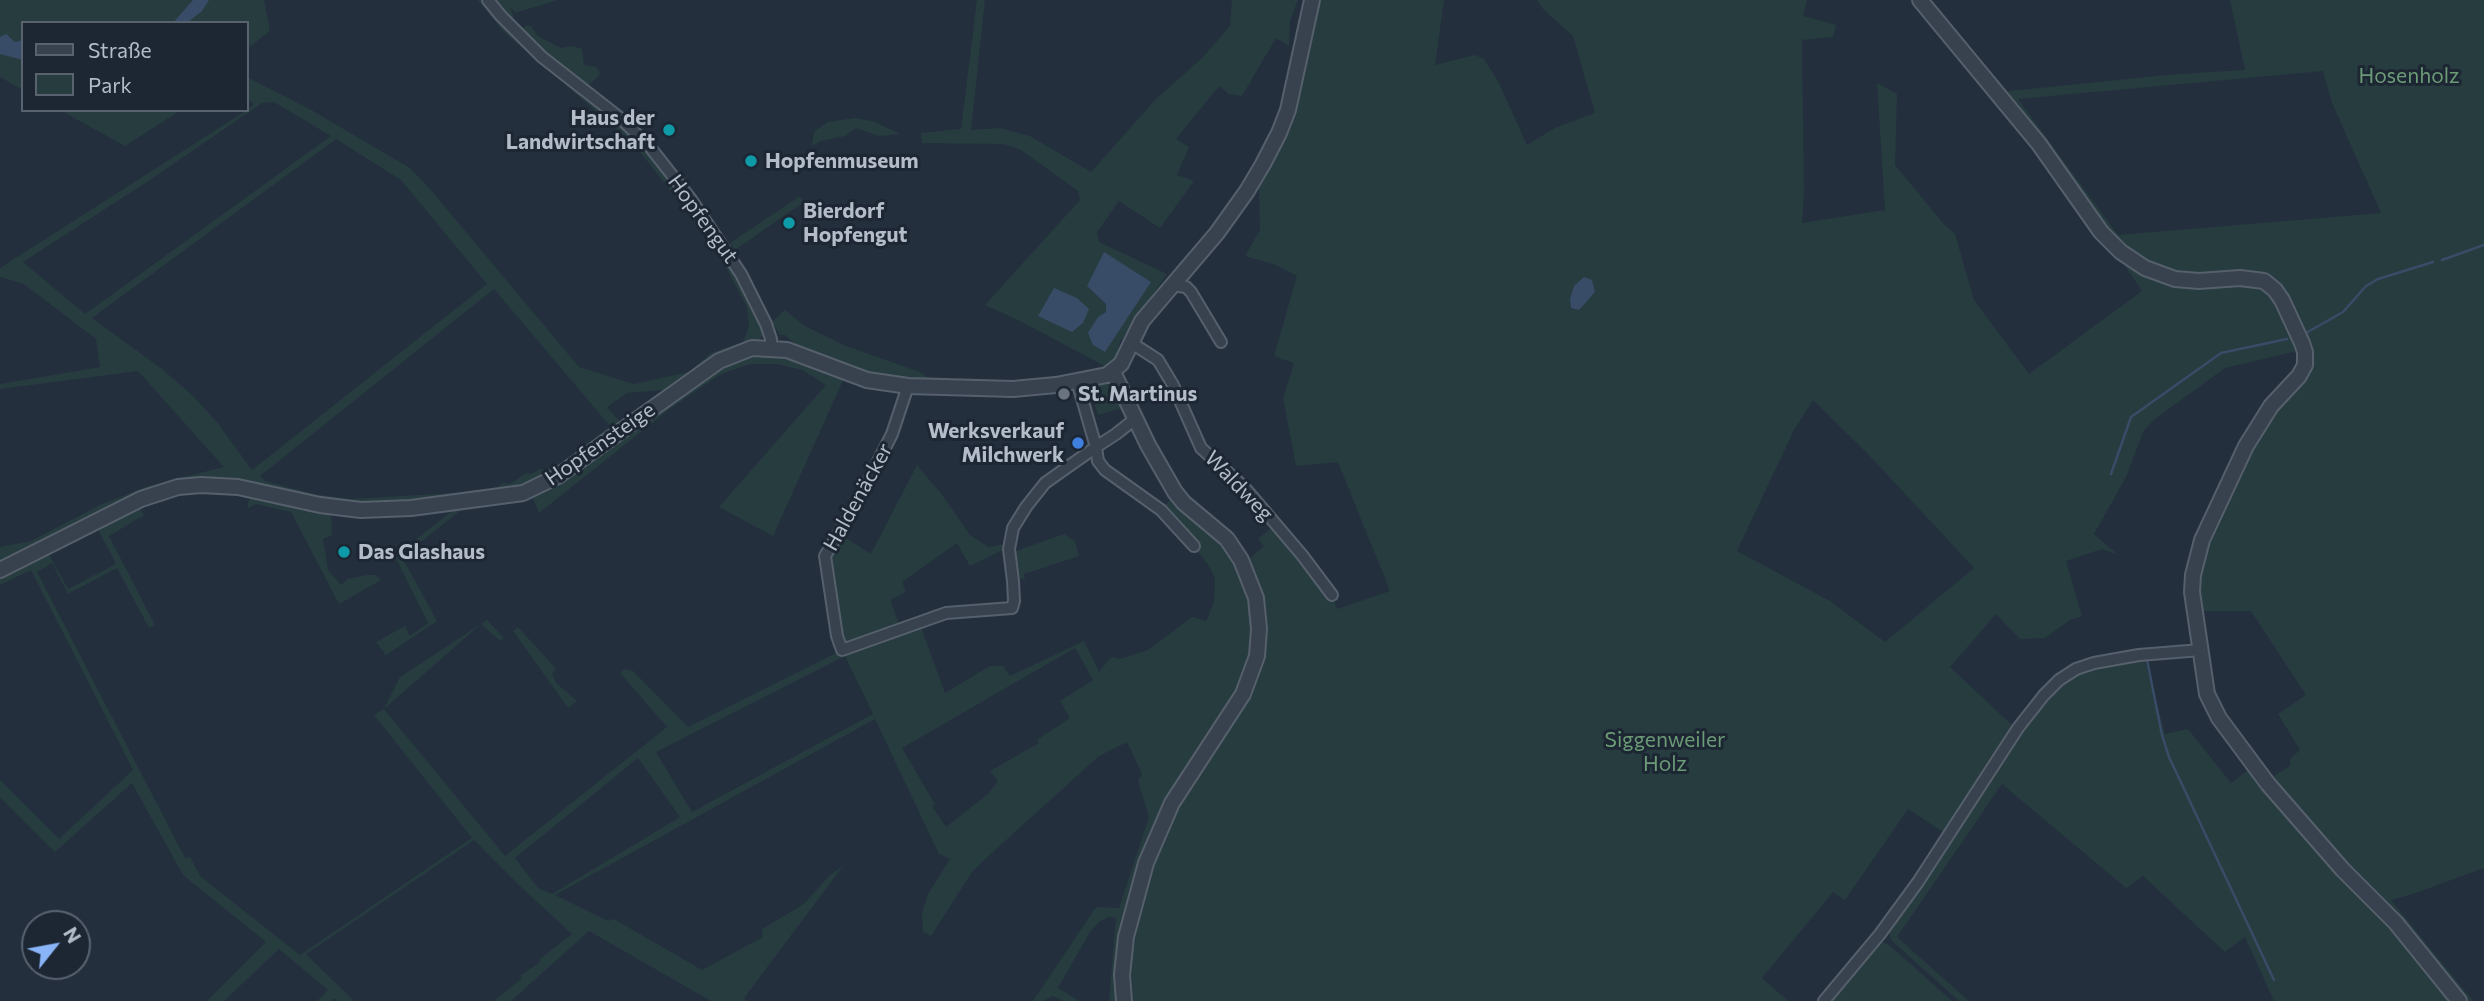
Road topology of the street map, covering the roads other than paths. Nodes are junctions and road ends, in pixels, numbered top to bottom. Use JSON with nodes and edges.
{"nodes":[{"id":1,"x":488,"y":0,"type":"edge"},
{"id":2,"x":1312,"y":0,"type":"edge"},
{"id":3,"x":1920,"y":0,"type":"edge"},
{"id":4,"x":1172,"y":285,"type":"junction"},
{"id":5,"x":1130,"y":342,"type":"junction"},
{"id":6,"x":1221,"y":342,"type":"dead end"},
{"id":7,"x":771,"y":347,"type":"junction"},
{"id":8,"x":1113,"y":372,"type":"junction"},
{"id":9,"x":1077,"y":381,"type":"junction"},
{"id":10,"x":908,"y":386,"type":"junction"},
{"id":11,"x":1135,"y":419,"type":"junction"},
{"id":12,"x":1096,"y":447,"type":"junction"},
{"id":13,"x":1194,"y":546,"type":"dead end"},
{"id":14,"x":0,"y":570,"type":"edge"},
{"id":15,"x":1332,"y":596,"type":"dead end"},
{"id":16,"x":2202,"y":650,"type":"junction"},
{"id":17,"x":1124,"y":1001,"type":"edge"},
{"id":18,"x":1825,"y":1001,"type":"edge"},
{"id":19,"x":2459,"y":1001,"type":"edge"}],
"edges":[{"from":1,"to":7,"type":"street","name":"Hopfengut"},
{"from":2,"to":4,"type":"street"},
{"from":3,"to":16,"type":"street"},
{"from":4,"to":5,"type":"street"},
{"from":4,"to":6,"type":"street"},
{"from":5,"to":8,"type":"street"},
{"from":5,"to":15,"type":"street","name":"Waldweg"},
{"from":7,"to":10,"type":"street","name":"Hopfensteige"},
{"from":7,"to":14,"type":"street","name":"Hopfensteige"},
{"from":8,"to":9,"type":"street","name":"Hopfensteige"},
{"from":8,"to":11,"type":"street"},
{"from":9,"to":10,"type":"street","name":"Hopfensteige"},
{"from":9,"to":12,"type":"street"},
{"from":10,"to":12,"type":"street","name":"Haldenäcker"},
{"from":11,"to":12,"type":"street"},
{"from":11,"to":17,"type":"street"},
{"from":12,"to":13,"type":"street"},
{"from":16,"to":18,"type":"street"},
{"from":16,"to":19,"type":"street"}]}
